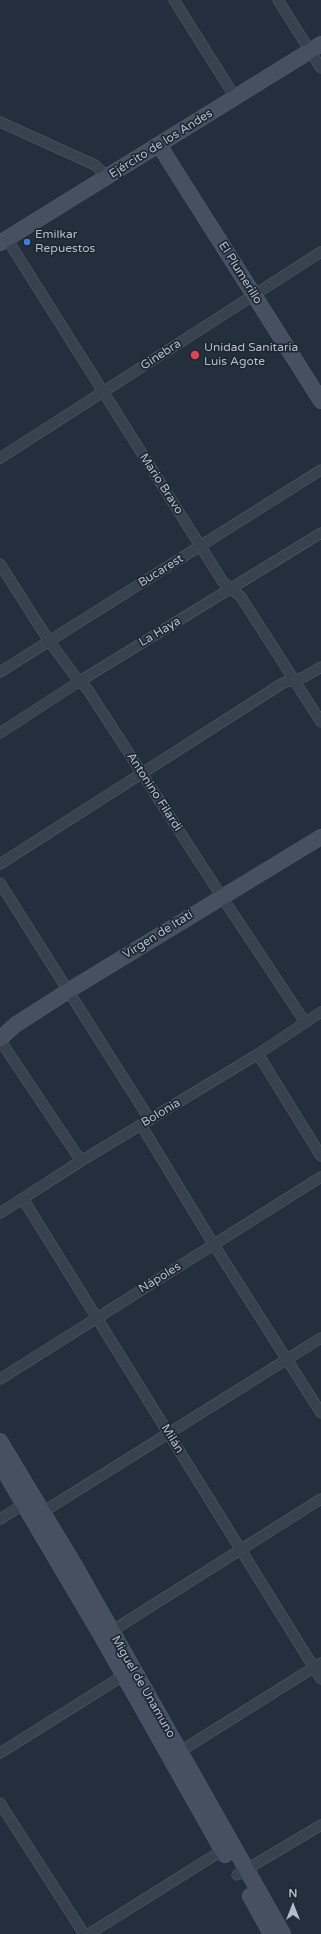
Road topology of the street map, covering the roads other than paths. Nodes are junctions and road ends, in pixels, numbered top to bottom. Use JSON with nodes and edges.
{"nodes":[{"id":1,"x":174,"y":0,"type":"edge"},
{"id":2,"x":278,"y":0,"type":"edge"},
{"id":3,"x":316,"y":47,"type":"edge"},
{"id":4,"x":321,"y":68,"type":"edge"},
{"id":5,"x":235,"y":97,"type":"junction"},
{"id":6,"x":0,"y":122,"type":"edge"},
{"id":7,"x":159,"y":144,"type":"junction"},
{"id":8,"x":108,"y":177,"type":"junction"},
{"id":9,"x":3,"y":241,"type":"edge"},
{"id":10,"x":321,"y":252,"type":"edge"},
{"id":11,"x":254,"y":295,"type":"junction"},
{"id":12,"x":102,"y":393,"type":"junction"},
{"id":13,"x":321,"y":401,"type":"edge"},
{"id":14,"x":0,"y":458,"type":"edge"},
{"id":15,"x":321,"y":470,"type":"edge"},
{"id":16,"x":321,"y":532,"type":"edge"},
{"id":17,"x":201,"y":546,"type":"junction"},
{"id":18,"x":0,"y":564,"type":"edge"},
{"id":19,"x":232,"y":588,"type":"junction"},
{"id":20,"x":49,"y":641,"type":"junction"},
{"id":21,"x":321,"y":667,"type":"edge"},
{"id":22,"x":0,"y":672,"type":"edge"},
{"id":23,"x":294,"y":680,"type":"junction"},
{"id":24,"x":80,"y":681,"type":"junction"},
{"id":25,"x":321,"y":722,"type":"edge"},
{"id":26,"x":0,"y":733,"type":"edge"},
{"id":27,"x":142,"y":772,"type":"junction"},
{"id":28,"x":321,"y":837,"type":"edge"},
{"id":29,"x":0,"y":864,"type":"edge"},
{"id":30,"x":0,"y":883,"type":"edge"},
{"id":31,"x":222,"y":897,"type":"junction"},
{"id":32,"x":68,"y":991,"type":"junction"},
{"id":33,"x":321,"y":1012,"type":"edge"},
{"id":34,"x":305,"y":1022,"type":"junction"},
{"id":35,"x":0,"y":1040,"type":"edge"},
{"id":36,"x":258,"y":1054,"type":"junction"},
{"id":37,"x":145,"y":1122,"type":"junction"},
{"id":38,"x":321,"y":1156,"type":"edge"},
{"id":39,"x":81,"y":1161,"type":"junction"},
{"id":40,"x":321,"y":1177,"type":"edge"},
{"id":41,"x":23,"y":1199,"type":"junction"},
{"id":42,"x":0,"y":1213,"type":"edge"},
{"id":43,"x":214,"y":1245,"type":"junction"},
{"id":44,"x":96,"y":1318,"type":"junction"},
{"id":45,"x":321,"y":1338,"type":"edge"},
{"id":46,"x":288,"y":1359,"type":"junction"},
{"id":47,"x":0,"y":1379,"type":"edge"},
{"id":48,"x":321,"y":1413,"type":"edge"},
{"id":49,"x":169,"y":1434,"type":"junction"},
{"id":50,"x":0,"y":1441,"type":"edge"},
{"id":51,"x":0,"y":1464,"type":"edge"},
{"id":52,"x":321,"y":1499,"type":"edge"},
{"id":53,"x":28,"y":1501,"type":"junction"},
{"id":54,"x":38,"y":1515,"type":"junction"},
{"id":55,"x":0,"y":1518,"type":"edge"},
{"id":56,"x":241,"y":1549,"type":"junction"},
{"id":57,"x":106,"y":1634,"type":"junction"},
{"id":58,"x":317,"y":1665,"type":"edge"},
{"id":59,"x":128,"y":1672,"type":"junction"},
{"id":60,"x":321,"y":1680,"type":"edge"},
{"id":61,"x":0,"y":1753,"type":"edge"},
{"id":62,"x":176,"y":1754,"type":"junction"},
{"id":63,"x":0,"y":1803,"type":"edge"},
{"id":64,"x":321,"y":1825,"type":"edge"},
{"id":65,"x":227,"y":1847,"type":"junction"},
{"id":66,"x":242,"y":1872,"type":"junction"},
{"id":67,"x":84,"y":1934,"type":"edge"},
{"id":68,"x":89,"y":1934,"type":"edge"},
{"id":69,"x":271,"y":1934,"type":"edge"},
{"id":70,"x":283,"y":1934,"type":"edge"}],
"edges":[{"from":1,"to":5,"type":"street"},
{"from":2,"to":3,"type":"street"},
{"from":3,"to":4,"type":"street"},
{"from":3,"to":5,"type":"street","name":"Ejército de los Andes"},
{"from":5,"to":7,"type":"street","name":"Ejército de los Andes"},
{"from":6,"to":8,"type":"street"},
{"from":7,"to":8,"type":"street","name":"Ejército de los Andes"},
{"from":7,"to":11,"type":"street","name":"El Plumerillo"},
{"from":8,"to":9,"type":"street","name":"Ejército de los Andes"},
{"from":9,"to":12,"type":"street","name":"Mario Bravo"},
{"from":10,"to":11,"type":"street","name":"Ginebra"},
{"from":11,"to":12,"type":"street","name":"Ginebra"},
{"from":11,"to":13,"type":"street","name":"El Plumerillo"},
{"from":12,"to":14,"type":"street","name":"Ginebra"},
{"from":12,"to":17,"type":"street","name":"Mario Bravo"},
{"from":15,"to":17,"type":"street","name":"Bucarest"},
{"from":16,"to":19,"type":"street","name":"La Haya"},
{"from":17,"to":19,"type":"street","name":"Mario Bravo"},
{"from":17,"to":20,"type":"street","name":"Bucarest"},
{"from":18,"to":20,"type":"street","name":"Antonino Filardi"},
{"from":19,"to":23,"type":"street","name":"Mario Bravo"},
{"from":19,"to":24,"type":"street","name":"La Haya"},
{"from":20,"to":22,"type":"street","name":"Bucarest"},
{"from":20,"to":24,"type":"street","name":"Antonino Filardi"},
{"from":21,"to":23,"type":"street"},
{"from":23,"to":25,"type":"street","name":"Mario Bravo"},
{"from":23,"to":27,"type":"street"},
{"from":24,"to":26,"type":"street","name":"La Haya"},
{"from":24,"to":27,"type":"street","name":"Antonino Filardi"},
{"from":27,"to":29,"type":"street"},
{"from":27,"to":31,"type":"street","name":"Antonino Filardi"},
{"from":28,"to":31,"type":"street","name":"Virgen de Itatí"},
{"from":30,"to":32,"type":"street"},
{"from":31,"to":32,"type":"street","name":"Virgen de Itatí"},
{"from":31,"to":34,"type":"street","name":"Antonino Filardi"},
{"from":32,"to":35,"type":"street","name":"Virgen de Itatí"},
{"from":32,"to":37,"type":"street"},
{"from":33,"to":34,"type":"street","name":"Bolonia"},
{"from":34,"to":36,"type":"street","name":"Bolonia"},
{"from":35,"to":39,"type":"street"},
{"from":36,"to":37,"type":"street","name":"Bolonia"},
{"from":36,"to":38,"type":"street"},
{"from":37,"to":39,"type":"street","name":"Bolonia"},
{"from":37,"to":43,"type":"street"},
{"from":39,"to":41,"type":"street","name":"Bolonia"},
{"from":40,"to":43,"type":"street","name":"Nápoles"},
{"from":41,"to":42,"type":"street","name":"Bolonia"},
{"from":41,"to":44,"type":"street","name":"Milán"},
{"from":43,"to":44,"type":"street","name":"Nápoles"},
{"from":43,"to":46,"type":"street"},
{"from":44,"to":47,"type":"street","name":"Nápoles"},
{"from":44,"to":49,"type":"street","name":"Milán"},
{"from":45,"to":46,"type":"street"},
{"from":46,"to":48,"type":"street"},
{"from":46,"to":49,"type":"street"},
{"from":49,"to":54,"type":"street"},
{"from":49,"to":56,"type":"street","name":"Milán"},
{"from":50,"to":53,"type":"street","name":"Miguel de Unamuno"},
{"from":51,"to":53,"type":"street","name":"Miguel de Unamuno"},
{"from":52,"to":56,"type":"street"},
{"from":53,"to":54,"type":"street","name":"Miguel de Unamuno"},
{"from":53,"to":55,"type":"street"},
{"from":54,"to":57,"type":"street","name":"Miguel de Unamuno"},
{"from":56,"to":57,"type":"street"},
{"from":56,"to":58,"type":"street","name":"Milán"},
{"from":57,"to":59,"type":"street","name":"Miguel de Unamuno"},
{"from":58,"to":60,"type":"street","name":"Milán"},
{"from":58,"to":62,"type":"street"},
{"from":59,"to":61,"type":"street"},
{"from":59,"to":62,"type":"street","name":"Miguel de Unamuno"},
{"from":62,"to":65,"type":"street","name":"Miguel de Unamuno"},
{"from":63,"to":67,"type":"street"},
{"from":64,"to":66,"type":"street"},
{"from":65,"to":66,"type":"street","name":"Miguel de Unamuno"},
{"from":65,"to":68,"type":"street"},
{"from":66,"to":69,"type":"street","name":"Miguel de Unamuno"},
{"from":66,"to":70,"type":"street","name":"Miguel de Unamuno"}]}
